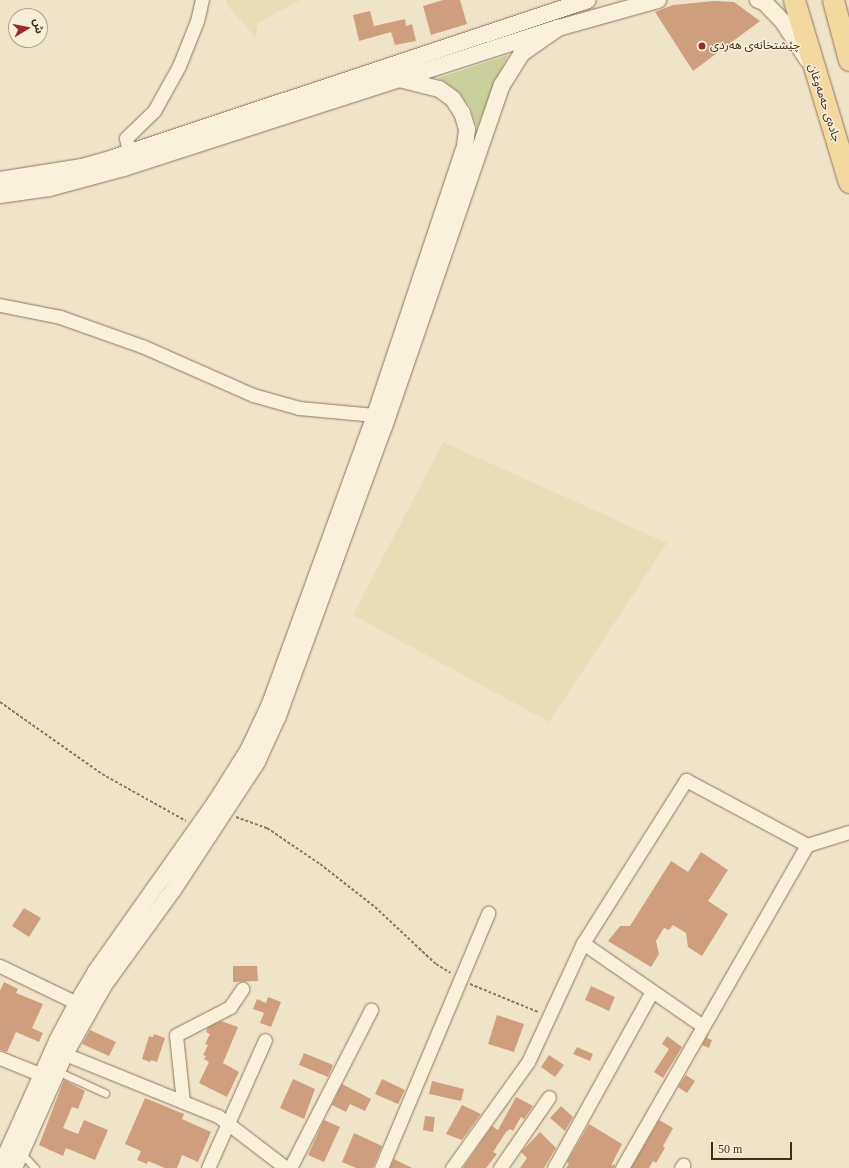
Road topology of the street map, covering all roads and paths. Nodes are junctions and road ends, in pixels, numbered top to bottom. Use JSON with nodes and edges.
{"nodes":[{"id":1,"x":202,"y":0,"type":"edge"},
{"id":2,"x":588,"y":0,"type":"edge"},
{"id":3,"x":658,"y":0,"type":"edge"},
{"id":4,"x":758,"y":0,"type":"edge"},
{"id":5,"x":794,"y":0,"type":"edge"},
{"id":6,"x":833,"y":0,"type":"edge"},
{"id":7,"x":641,"y":2,"type":"edge"},
{"id":8,"x":558,"y":28,"type":"junction"},
{"id":9,"x":849,"y":60,"type":"edge"},
{"id":10,"x":812,"y":66,"type":"junction"},
{"id":11,"x":400,"y":79,"type":"junction"},
{"id":12,"x":266,"y":106,"type":"junction"},
{"id":13,"x":271,"y":121,"type":"junction"},
{"id":14,"x":129,"y":152,"type":"junction"},
{"id":15,"x":0,"y":180,"type":"edge"},
{"id":16,"x":849,"y":182,"type":"edge"},
{"id":17,"x":458,"y":191,"type":"junction"},
{"id":18,"x":0,"y":195,"type":"edge"},
{"id":19,"x":0,"y":305,"type":"edge"},
{"id":20,"x":375,"y":416,"type":"junction"},
{"id":21,"x":309,"y":614,"type":"junction"},
{"id":22,"x":0,"y":702,"type":"edge"},
{"id":23,"x":226,"y":812,"type":"junction"},
{"id":24,"x":198,"y":828,"type":"junction"},
{"id":25,"x":849,"y":832,"type":"edge"},
{"id":26,"x":807,"y":845,"type":"junction"},
{"id":27,"x":488,"y":913,"type":"dead end"},
{"id":28,"x":583,"y":943,"type":"junction"},
{"id":29,"x":0,"y":966,"type":"edge"},
{"id":30,"x":460,"y":978,"type":"junction"},
{"id":31,"x":242,"y":989,"type":"dead end"},
{"id":32,"x":652,"y":991,"type":"junction"},
{"id":33,"x":77,"y":1003,"type":"junction"},
{"id":34,"x":371,"y":1010,"type":"dead end"},
{"id":35,"x":549,"y":1016,"type":"junction"},
{"id":36,"x":703,"y":1026,"type":"junction"},
{"id":37,"x":265,"y":1040,"type":"dead end"},
{"id":38,"x":65,"y":1054,"type":"junction"},
{"id":39,"x":0,"y":1058,"type":"edge"},
{"id":40,"x":57,"y":1071,"type":"junction"},
{"id":41,"x":42,"y":1075,"type":"junction"},
{"id":42,"x":105,"y":1094,"type":"dead end"},
{"id":43,"x":549,"y":1097,"type":"dead end"},
{"id":44,"x":183,"y":1102,"type":"junction"},
{"id":45,"x":228,"y":1124,"type":"junction"},
{"id":46,"x":15,"y":1150,"type":"junction"},
{"id":47,"x":0,"y":1168,"type":"edge"},
{"id":48,"x":14,"y":1168,"type":"edge"},
{"id":49,"x":34,"y":1168,"type":"edge"},
{"id":50,"x":208,"y":1168,"type":"edge"},
{"id":51,"x":286,"y":1168,"type":"edge"},
{"id":52,"x":290,"y":1168,"type":"edge"},
{"id":53,"x":381,"y":1168,"type":"edge"},
{"id":54,"x":452,"y":1168,"type":"edge"},
{"id":55,"x":500,"y":1168,"type":"edge"},
{"id":56,"x":554,"y":1168,"type":"edge"},
{"id":57,"x":622,"y":1168,"type":"edge"}],
"edges":[{"from":1,"to":14,"type":"street"},
{"from":2,"to":12,"type":"street"},
{"from":3,"to":7,"type":"street"},
{"from":4,"to":10,"type":"street"},
{"from":5,"to":10,"type":"main road","name":"جادەی حەمەوغان"},
{"from":6,"to":9,"type":"main road"},
{"from":7,"to":8,"type":"street"},
{"from":8,"to":11,"type":"street"},
{"from":8,"to":17,"type":"street"},
{"from":10,"to":16,"type":"main road","name":"جادەی حەمەوغان"},
{"from":11,"to":13,"type":"street"},
{"from":11,"to":17,"type":"street"},
{"from":12,"to":13,"type":"street"},
{"from":12,"to":14,"type":"street"},
{"from":13,"to":18,"type":"street"},
{"from":14,"to":15,"type":"street"},
{"from":17,"to":20,"type":"street"},
{"from":17,"to":21,"type":"street"},
{"from":19,"to":20,"type":"street"},
{"from":20,"to":21,"type":"street"},
{"from":21,"to":23,"type":"street"},
{"from":21,"to":24,"type":"street"},
{"from":22,"to":24,"type":"path"},
{"from":23,"to":30,"type":"path"},
{"from":23,"to":38,"type":"street"},
{"from":24,"to":33,"type":"street"},
{"from":25,"to":26,"type":"street"},
{"from":26,"to":28,"type":"street"},
{"from":26,"to":36,"type":"street"},
{"from":27,"to":30,"type":"street"},
{"from":28,"to":32,"type":"street"},
{"from":28,"to":35,"type":"street"},
{"from":29,"to":33,"type":"street"},
{"from":30,"to":35,"type":"path"},
{"from":30,"to":53,"type":"street"},
{"from":31,"to":44,"type":"street"},
{"from":32,"to":36,"type":"street"},
{"from":32,"to":56,"type":"street"},
{"from":33,"to":41,"type":"street"},
{"from":34,"to":52,"type":"street"},
{"from":35,"to":54,"type":"street"},
{"from":36,"to":57,"type":"street"},
{"from":37,"to":45,"type":"street"},
{"from":38,"to":40,"type":"street"},
{"from":38,"to":44,"type":"street"},
{"from":39,"to":41,"type":"street"},
{"from":40,"to":42,"type":"lane"},
{"from":40,"to":46,"type":"street"},
{"from":41,"to":46,"type":"street"},
{"from":43,"to":55,"type":"street"},
{"from":44,"to":45,"type":"street"},
{"from":45,"to":50,"type":"street"},
{"from":45,"to":51,"type":"street"},
{"from":46,"to":47,"type":"street"},
{"from":46,"to":48,"type":"street"},
{"from":46,"to":49,"type":"lane"}]}
